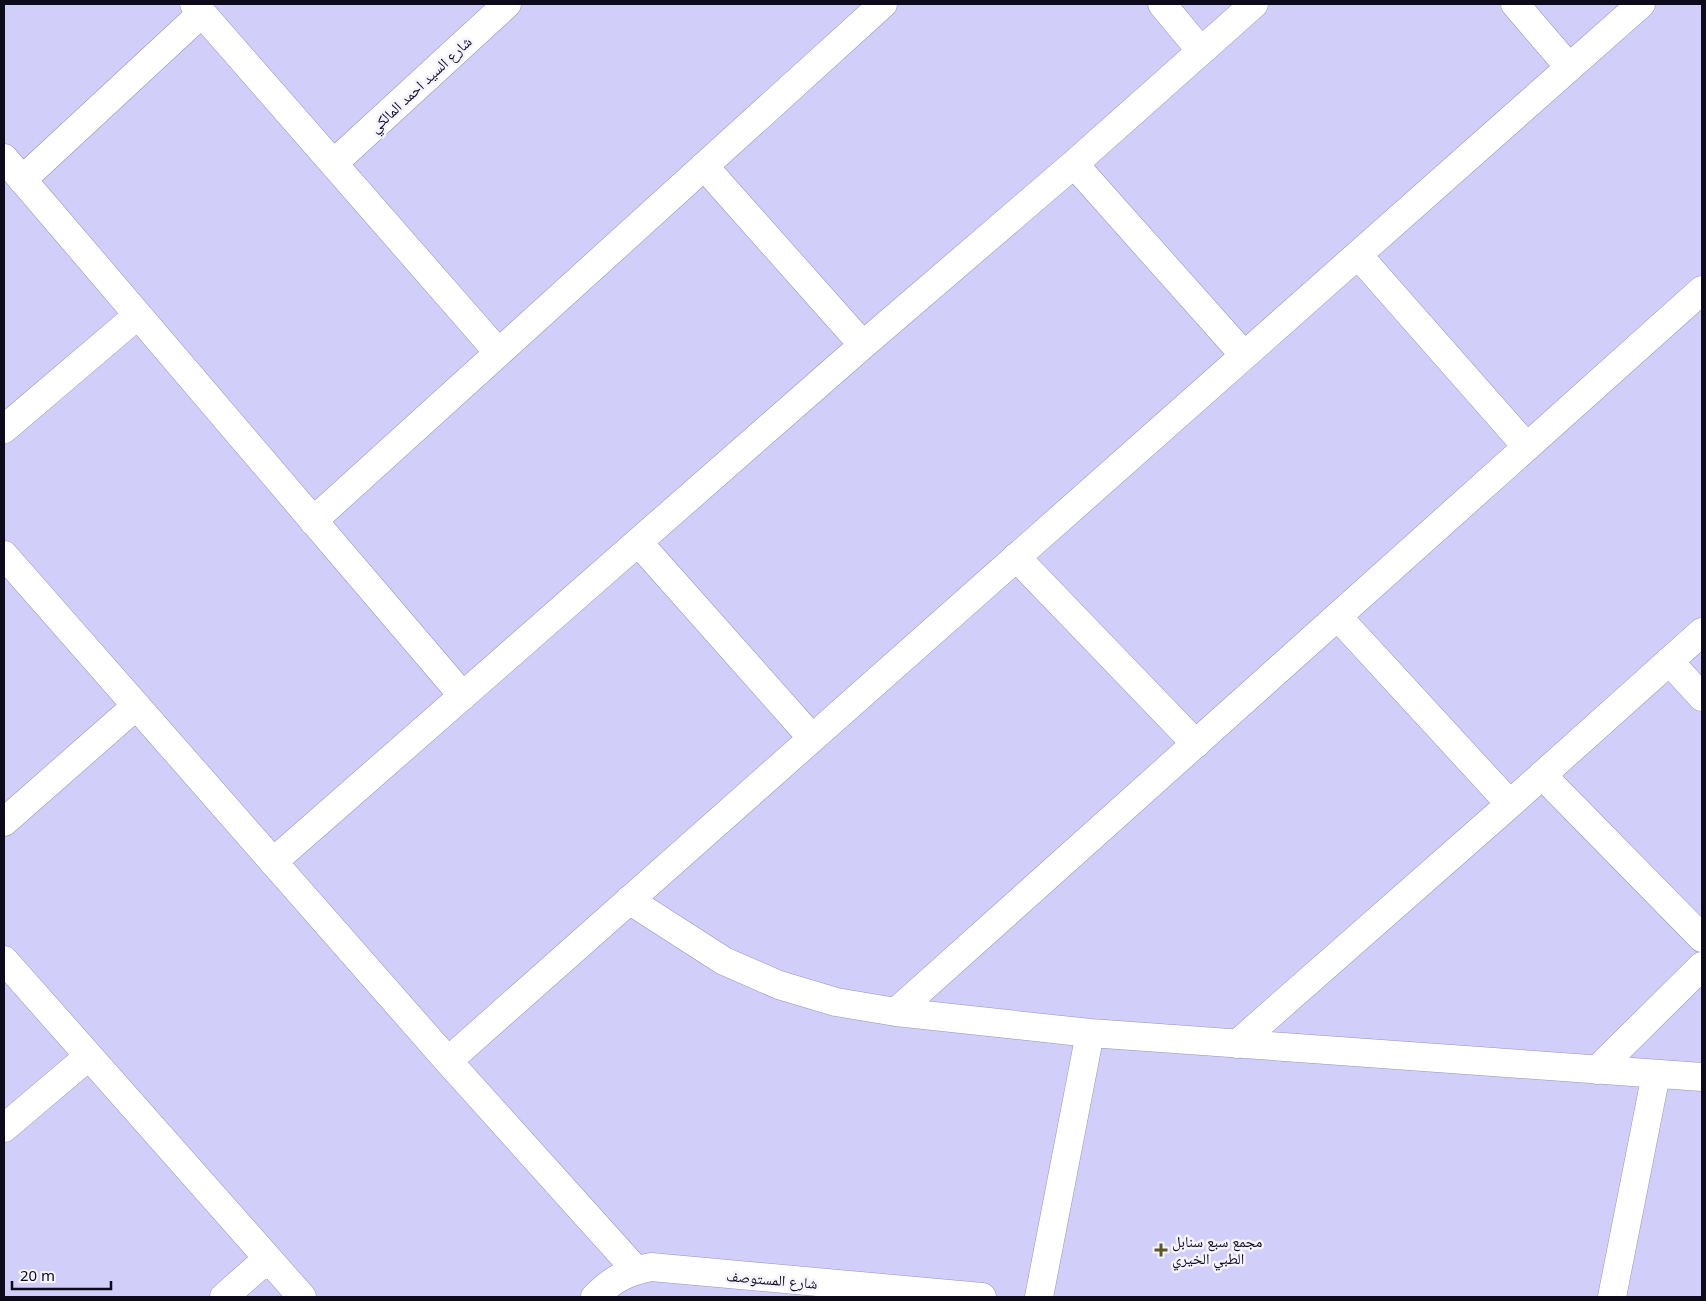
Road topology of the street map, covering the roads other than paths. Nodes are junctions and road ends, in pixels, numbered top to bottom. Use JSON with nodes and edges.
{"nodes":[{"id":1,"x":507,"y":4,"type":"edge"},
{"id":2,"x":1162,"y":4,"type":"edge"},
{"id":3,"x":1254,"y":4,"type":"edge"},
{"id":4,"x":1515,"y":4,"type":"edge"},
{"id":5,"x":1641,"y":4,"type":"edge"},
{"id":6,"x":878,"y":5,"type":"edge"},
{"id":7,"x":198,"y":8,"type":"edge"},
{"id":8,"x":1201,"y":51,"type":"junction"},
{"id":9,"x":1569,"y":67,"type":"junction"},
{"id":10,"x":4,"y":158,"type":"edge"},
{"id":11,"x":334,"y":164,"type":"junction"},
{"id":12,"x":1074,"y":164,"type":"junction"},
{"id":13,"x":704,"y":166,"type":"junction"},
{"id":14,"x":22,"y":180,"type":"junction"},
{"id":15,"x":1358,"y":255,"type":"junction"},
{"id":16,"x":1698,"y":302,"type":"edge"},
{"id":17,"x":138,"y":315,"type":"junction"},
{"id":18,"x":863,"y":345,"type":"junction"},
{"id":19,"x":498,"y":352,"type":"junction"},
{"id":20,"x":1244,"y":355,"type":"junction"},
{"id":21,"x":4,"y":429,"type":"edge"},
{"id":22,"x":1527,"y":447,"type":"junction"},
{"id":23,"x":313,"y":520,"type":"junction"},
{"id":24,"x":638,"y":542,"type":"junction"},
{"id":25,"x":4,"y":555,"type":"edge"},
{"id":26,"x":1016,"y":557,"type":"junction"},
{"id":27,"x":1338,"y":617,"type":"junction"},
{"id":28,"x":1702,"y":632,"type":"edge"},
{"id":29,"x":1669,"y":661,"type":"junction"},
{"id":30,"x":463,"y":696,"type":"junction"},
{"id":31,"x":1702,"y":698,"type":"edge"},
{"id":32,"x":136,"y":706,"type":"junction"},
{"id":33,"x":812,"y":738,"type":"junction"},
{"id":34,"x":1196,"y":744,"type":"junction"},
{"id":35,"x":1542,"y":775,"type":"junction"},
{"id":36,"x":1510,"y":804,"type":"junction"},
{"id":37,"x":4,"y":822,"type":"edge"},
{"id":38,"x":273,"y":862,"type":"junction"},
{"id":39,"x":629,"y":900,"type":"junction"},
{"id":40,"x":1702,"y":938,"type":"edge"},
{"id":41,"x":4,"y":960,"type":"edge"},
{"id":42,"x":1702,"y":966,"type":"edge"},
{"id":43,"x":896,"y":1012,"type":"junction"},
{"id":44,"x":1090,"y":1033,"type":"junction"},
{"id":45,"x":1237,"y":1044,"type":"junction"},
{"id":46,"x":89,"y":1056,"type":"junction"},
{"id":47,"x":448,"y":1061,"type":"junction"},
{"id":48,"x":1597,"y":1070,"type":"junction"},
{"id":49,"x":1656,"y":1074,"type":"junction"},
{"id":50,"x":1702,"y":1077,"type":"edge"},
{"id":51,"x":4,"y":1128,"type":"edge"},
{"id":52,"x":267,"y":1260,"type":"junction"},
{"id":53,"x":636,"y":1270,"type":"junction"},
{"id":54,"x":224,"y":1297,"type":"edge"},
{"id":55,"x":302,"y":1297,"type":"edge"},
{"id":56,"x":595,"y":1297,"type":"edge"},
{"id":57,"x":982,"y":1297,"type":"edge"},
{"id":58,"x":1039,"y":1297,"type":"edge"},
{"id":59,"x":1612,"y":1297,"type":"edge"}],
"edges":[{"from":1,"to":11,"type":"street","name":"شارع السيد احمد المالكي"},
{"from":2,"to":8,"type":"street"},
{"from":3,"to":8,"type":"street"},
{"from":4,"to":9,"type":"street"},
{"from":5,"to":9,"type":"street"},
{"from":6,"to":13,"type":"street"},
{"from":7,"to":11,"type":"street"},
{"from":7,"to":14,"type":"street"},
{"from":8,"to":12,"type":"street"},
{"from":9,"to":15,"type":"street"},
{"from":10,"to":14,"type":"street"},
{"from":11,"to":19,"type":"street"},
{"from":12,"to":18,"type":"street"},
{"from":12,"to":20,"type":"street"},
{"from":13,"to":18,"type":"street"},
{"from":13,"to":19,"type":"street"},
{"from":14,"to":17,"type":"street"},
{"from":15,"to":20,"type":"street"},
{"from":15,"to":22,"type":"street"},
{"from":16,"to":22,"type":"street"},
{"from":17,"to":21,"type":"street"},
{"from":17,"to":23,"type":"street"},
{"from":18,"to":24,"type":"street"},
{"from":19,"to":23,"type":"street"},
{"from":20,"to":26,"type":"street"},
{"from":22,"to":27,"type":"street"},
{"from":23,"to":30,"type":"street"},
{"from":24,"to":30,"type":"street"},
{"from":24,"to":33,"type":"street"},
{"from":25,"to":32,"type":"street"},
{"from":26,"to":33,"type":"street"},
{"from":26,"to":34,"type":"street"},
{"from":27,"to":34,"type":"street"},
{"from":27,"to":36,"type":"street"},
{"from":28,"to":29,"type":"street"},
{"from":29,"to":31,"type":"street"},
{"from":29,"to":35,"type":"street"},
{"from":30,"to":38,"type":"street"},
{"from":32,"to":37,"type":"street"},
{"from":32,"to":38,"type":"street"},
{"from":33,"to":39,"type":"street"},
{"from":34,"to":43,"type":"street"},
{"from":35,"to":36,"type":"street"},
{"from":35,"to":40,"type":"street"},
{"from":36,"to":45,"type":"street"},
{"from":38,"to":47,"type":"street"},
{"from":39,"to":43,"type":"street"},
{"from":39,"to":47,"type":"street"},
{"from":41,"to":46,"type":"street"},
{"from":42,"to":48,"type":"street"},
{"from":43,"to":44,"type":"street"},
{"from":44,"to":45,"type":"street"},
{"from":44,"to":58,"type":"street"},
{"from":45,"to":48,"type":"street"},
{"from":46,"to":51,"type":"street"},
{"from":46,"to":52,"type":"street"},
{"from":47,"to":53,"type":"street"},
{"from":48,"to":49,"type":"street"},
{"from":49,"to":50,"type":"street"},
{"from":49,"to":59,"type":"street"},
{"from":52,"to":54,"type":"street"},
{"from":52,"to":55,"type":"street"},
{"from":53,"to":56,"type":"street","name":"شارع المستوصف"},
{"from":53,"to":57,"type":"street","name":"شارع المستوصف"}]}
